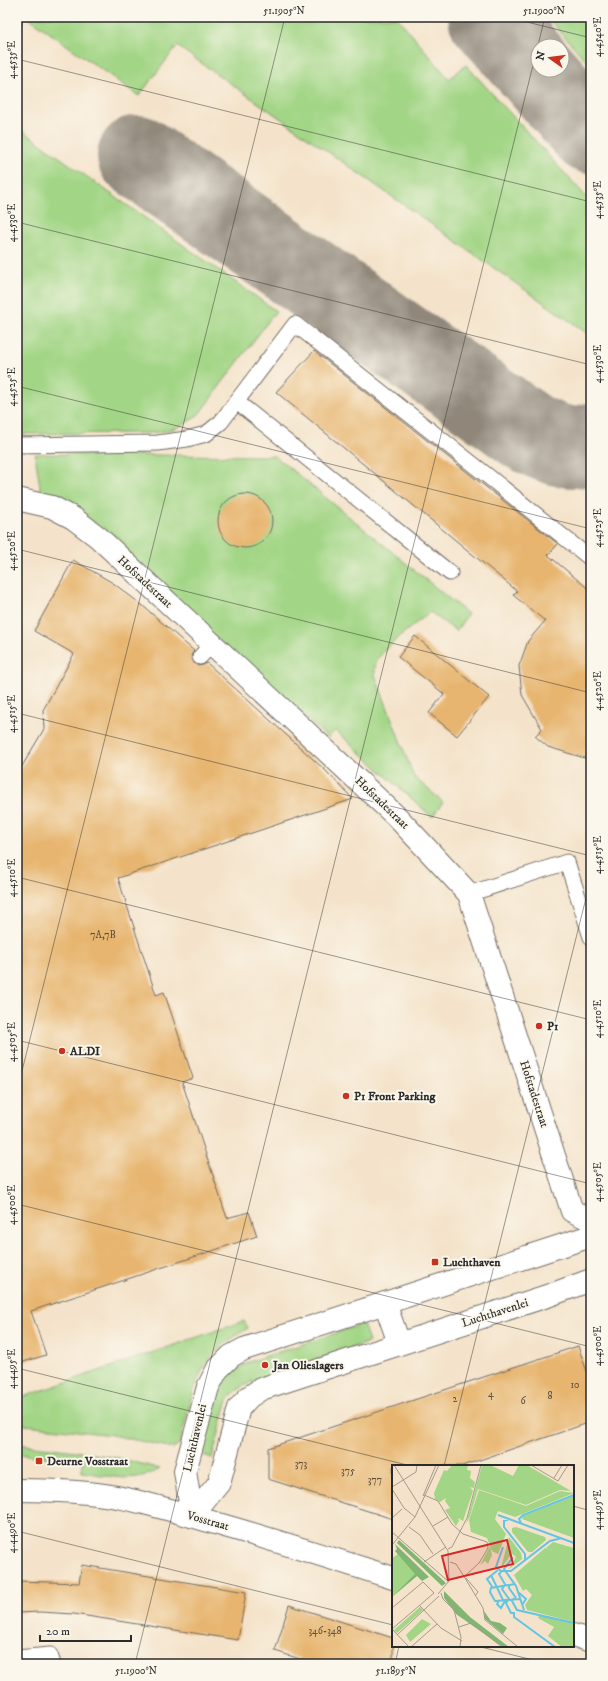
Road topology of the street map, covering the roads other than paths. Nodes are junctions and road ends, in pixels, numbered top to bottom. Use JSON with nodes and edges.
{"nodes":[{"id":1,"x":237,"y":402,"type":"junction"},
{"id":2,"x":17,"y":445,"type":"edge"},
{"id":3,"x":17,"y":499,"type":"edge"},
{"id":4,"x":591,"y":559,"type":"edge"},
{"id":5,"x":450,"y":573,"type":"dead end"},
{"id":6,"x":469,"y":894,"type":"junction"},
{"id":7,"x":591,"y":937,"type":"edge"},
{"id":8,"x":591,"y":1220,"type":"edge"},
{"id":9,"x":591,"y":1236,"type":"edge"},
{"id":10,"x":591,"y":1280,"type":"edge"},
{"id":11,"x":385,"y":1303,"type":"junction"},
{"id":12,"x":399,"y":1343,"type":"junction"},
{"id":13,"x":17,"y":1490,"type":"edge"},
{"id":14,"x":192,"y":1516,"type":"junction"},
{"id":15,"x":392,"y":1578,"type":"edge"},
{"id":16,"x":574,"y":1635,"type":"edge"},
{"id":17,"x":591,"y":1640,"type":"edge"},
{"id":18,"x":17,"y":1658,"type":"edge"},
{"id":19,"x":53,"y":1664,"type":"edge"}],
"edges":[{"from":1,"to":2,"type":"lane"},
{"from":1,"to":4,"type":"lane"},
{"from":1,"to":5,"type":"lane"},
{"from":3,"to":6,"type":"street","name":"Hofstadestraat"},
{"from":6,"to":7,"type":"lane"},
{"from":6,"to":8,"type":"street","name":"Hofstadestraat"},
{"from":9,"to":11,"type":"street","name":"Luchthavenlei"},
{"from":10,"to":12,"type":"street","name":"Luchthavenlei"},
{"from":11,"to":12,"type":"street"},
{"from":11,"to":14,"type":"street","name":"Luchthavenlei"},
{"from":12,"to":14,"type":"street","name":"Luchthavenlei"},
{"from":13,"to":14,"type":"street","name":"Vosstraat"},
{"from":14,"to":15,"type":"street","name":"Vosstraat"},
{"from":16,"to":17,"type":"street"},
{"from":18,"to":19,"type":"lane"}]}
